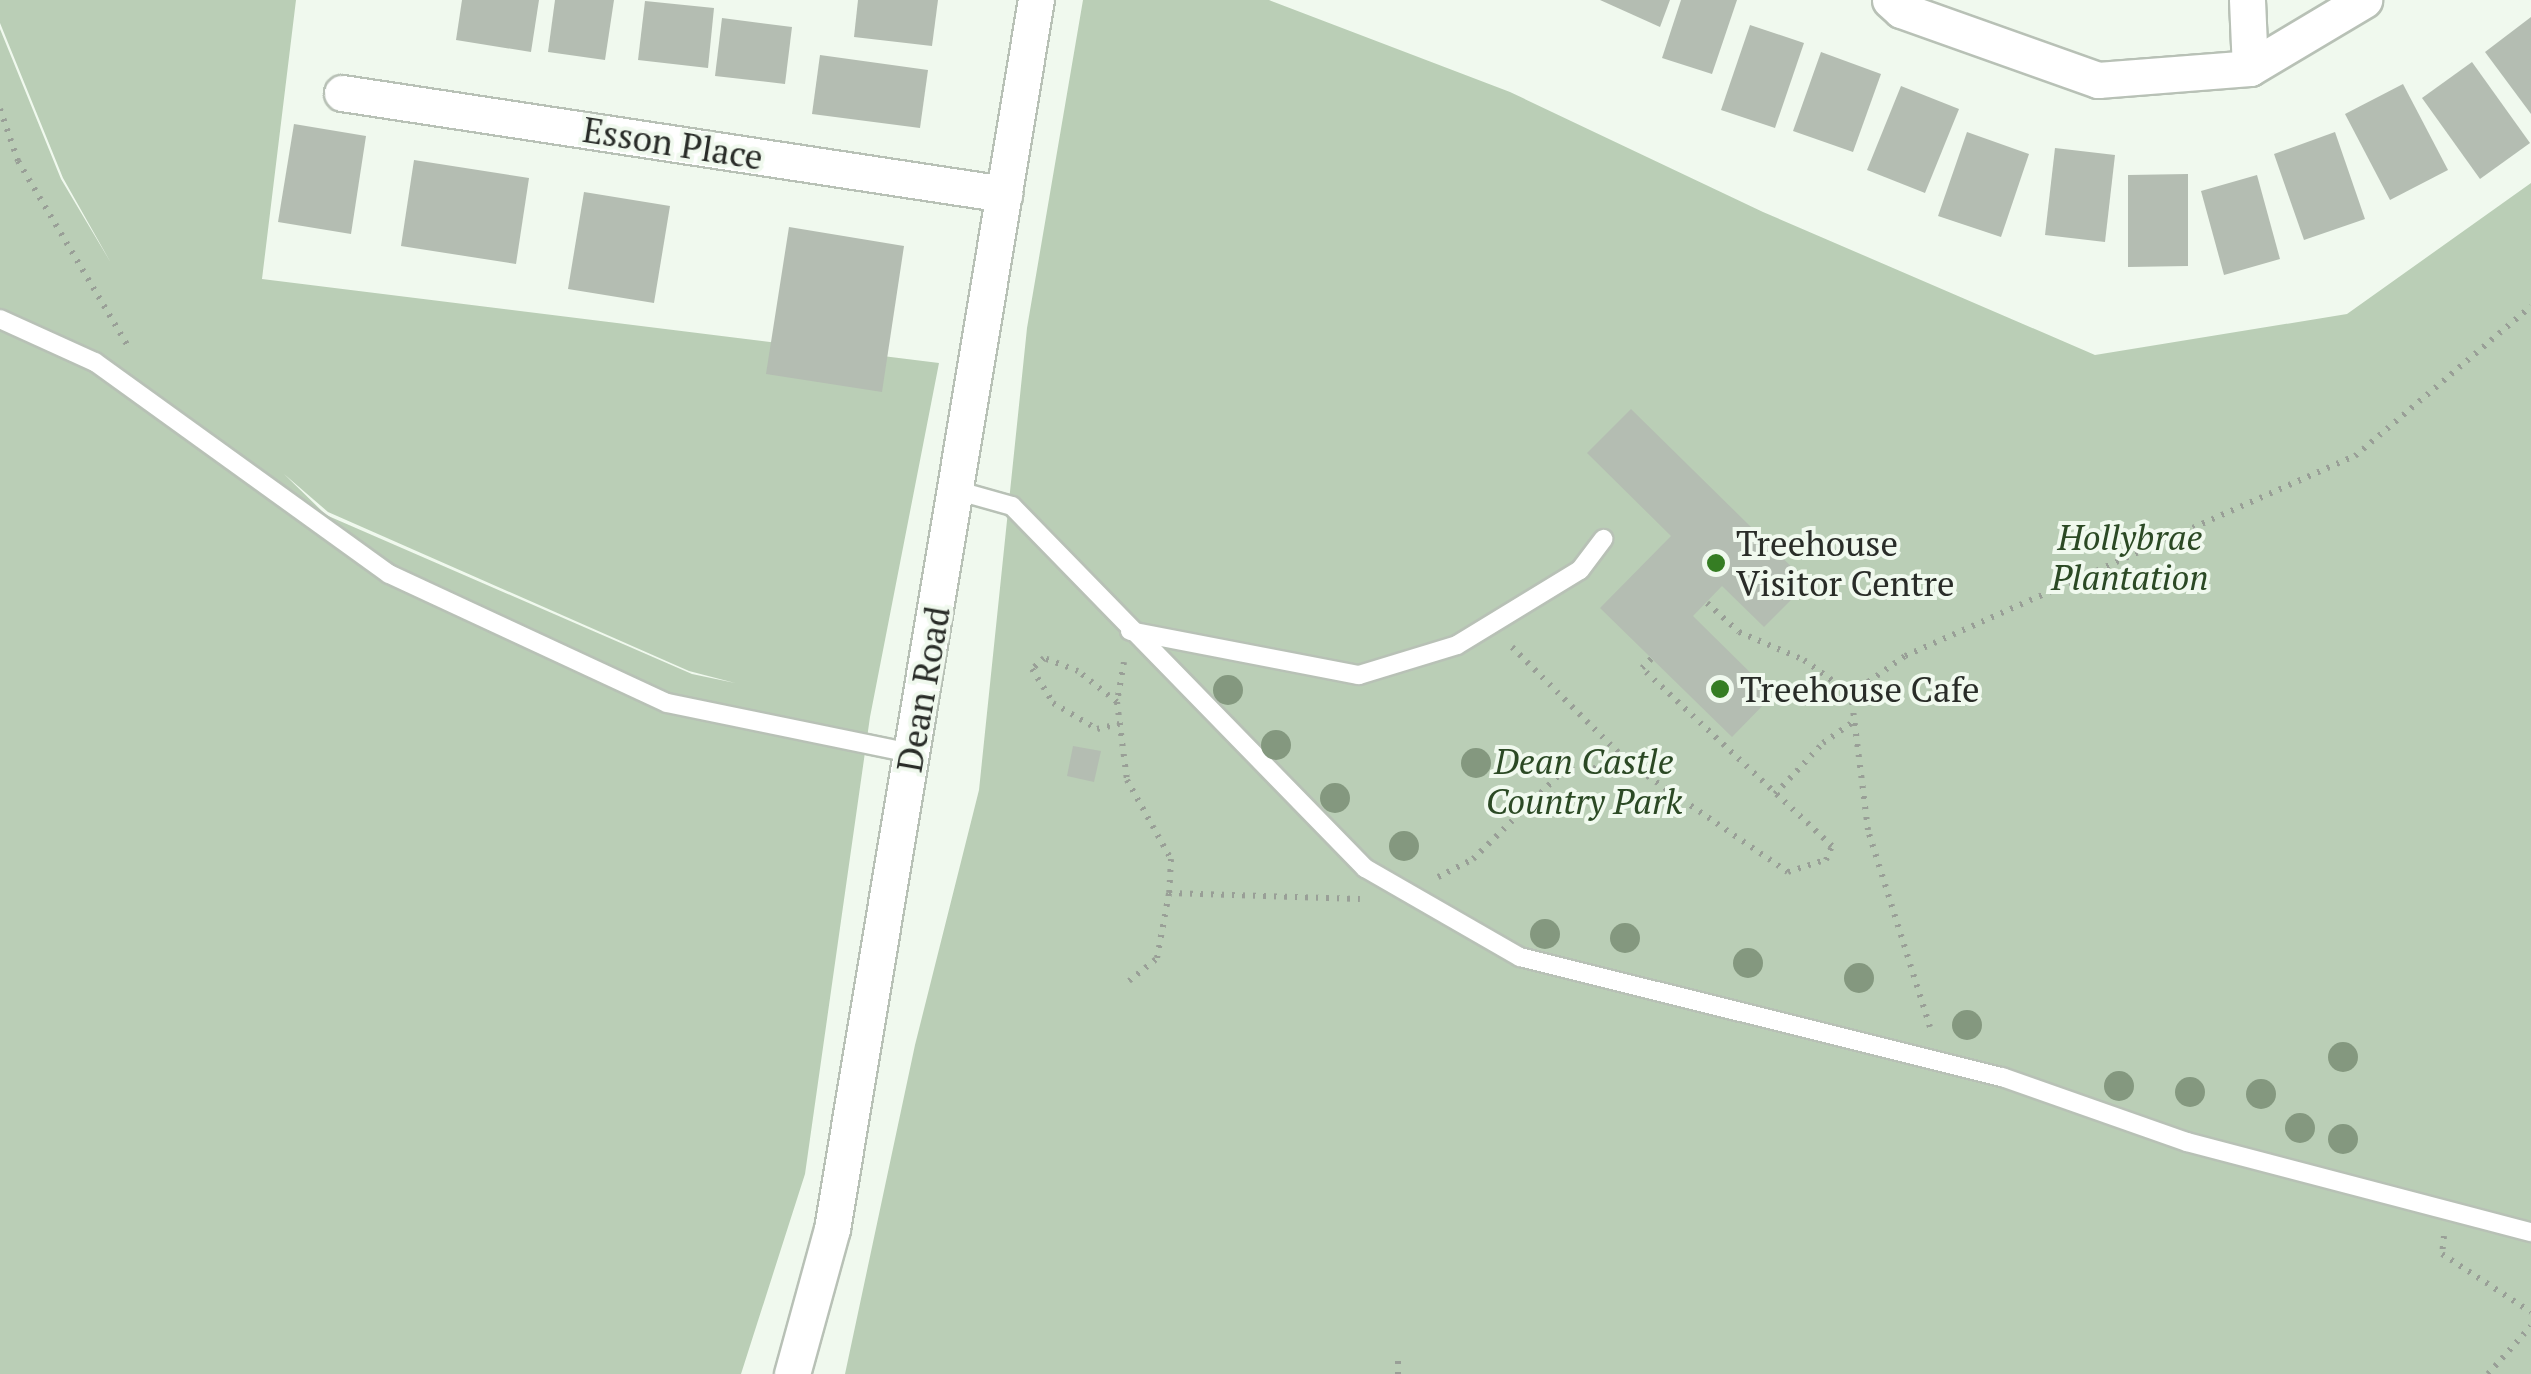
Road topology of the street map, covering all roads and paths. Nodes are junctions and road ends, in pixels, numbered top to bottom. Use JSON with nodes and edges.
{"nodes":[{"id":1,"x":1036,"y":0,"type":"edge"},
{"id":2,"x":1890,"y":0,"type":"edge"},
{"id":3,"x":2246,"y":0,"type":"edge"},
{"id":4,"x":2364,"y":0,"type":"edge"},
{"id":5,"x":2250,"y":68,"type":"junction"},
{"id":6,"x":342,"y":93,"type":"dead end"},
{"id":7,"x":0,"y":110,"type":"edge"},
{"id":8,"x":1004,"y":194,"type":"junction"},
{"id":9,"x":2531,"y":306,"type":"edge"},
{"id":10,"x":0,"y":320,"type":"edge"},
{"id":11,"x":132,"y":352,"type":"dead end"},
{"id":12,"x":959,"y":490,"type":"junction"},
{"id":13,"x":1603,"y":539,"type":"dead end"},
{"id":14,"x":1706,"y":602,"type":"dead end"},
{"id":15,"x":1489,"y":625,"type":"junction"},
{"id":16,"x":1130,"y":631,"type":"junction"},
{"id":17,"x":1652,"y":658,"type":"dead end"},
{"id":18,"x":1851,"y":694,"type":"junction"},
{"id":19,"x":1854,"y":721,"type":"junction"},
{"id":20,"x":1119,"y":724,"type":"junction"},
{"id":21,"x":911,"y":753,"type":"junction"},
{"id":22,"x":1630,"y":764,"type":"junction"},
{"id":23,"x":1776,"y":794,"type":"junction"},
{"id":24,"x":1407,"y":892,"type":"junction"},
{"id":25,"x":1169,"y":893,"type":"junction"},
{"id":26,"x":1129,"y":980,"type":"dead end"},
{"id":27,"x":1940,"y":1060,"type":"junction"},
{"id":28,"x":2447,"y":1205,"type":"junction"},
{"id":29,"x":2531,"y":1232,"type":"edge"},
{"id":30,"x":2531,"y":1312,"type":"edge"},
{"id":31,"x":2531,"y":1326,"type":"edge"},
{"id":32,"x":1398,"y":1359,"type":"dead end"},
{"id":33,"x":792,"y":1374,"type":"edge"},
{"id":34,"x":1398,"y":1374,"type":"edge"},
{"id":35,"x":2488,"y":1374,"type":"edge"}],
"edges":[{"from":1,"to":8,"type":"street","name":"Dean Road"},
{"from":2,"to":5,"type":"street"},
{"from":3,"to":5,"type":"street"},
{"from":4,"to":5,"type":"street"},
{"from":6,"to":8,"type":"street","name":"Esson Place"},
{"from":7,"to":11,"type":"path"},
{"from":8,"to":12,"type":"street","name":"Dean Road"},
{"from":9,"to":18,"type":"path"},
{"from":10,"to":21,"type":"lane"},
{"from":12,"to":16,"type":"lane"},
{"from":12,"to":21,"type":"street","name":"Dean Road"},
{"from":13,"to":15,"type":"lane"},
{"from":14,"to":18,"type":"path"},
{"from":15,"to":16,"type":"lane"},
{"from":15,"to":22,"type":"path"},
{"from":16,"to":24,"type":"lane"},
{"from":17,"to":23,"type":"path"},
{"from":18,"to":19,"type":"path"},
{"from":19,"to":23,"type":"path"},
{"from":19,"to":27,"type":"path"},
{"from":20,"to":20,"type":"path"},
{"from":20,"to":25,"type":"path"},
{"from":21,"to":33,"type":"street","name":"Dean Road"},
{"from":22,"to":23,"type":"path"},
{"from":22,"to":24,"type":"path"},
{"from":24,"to":25,"type":"path"},
{"from":24,"to":27,"type":"lane"},
{"from":25,"to":26,"type":"path"},
{"from":27,"to":28,"type":"lane"},
{"from":28,"to":29,"type":"lane"},
{"from":28,"to":30,"type":"path"},
{"from":31,"to":35,"type":"path"},
{"from":32,"to":34,"type":"path"}]}
